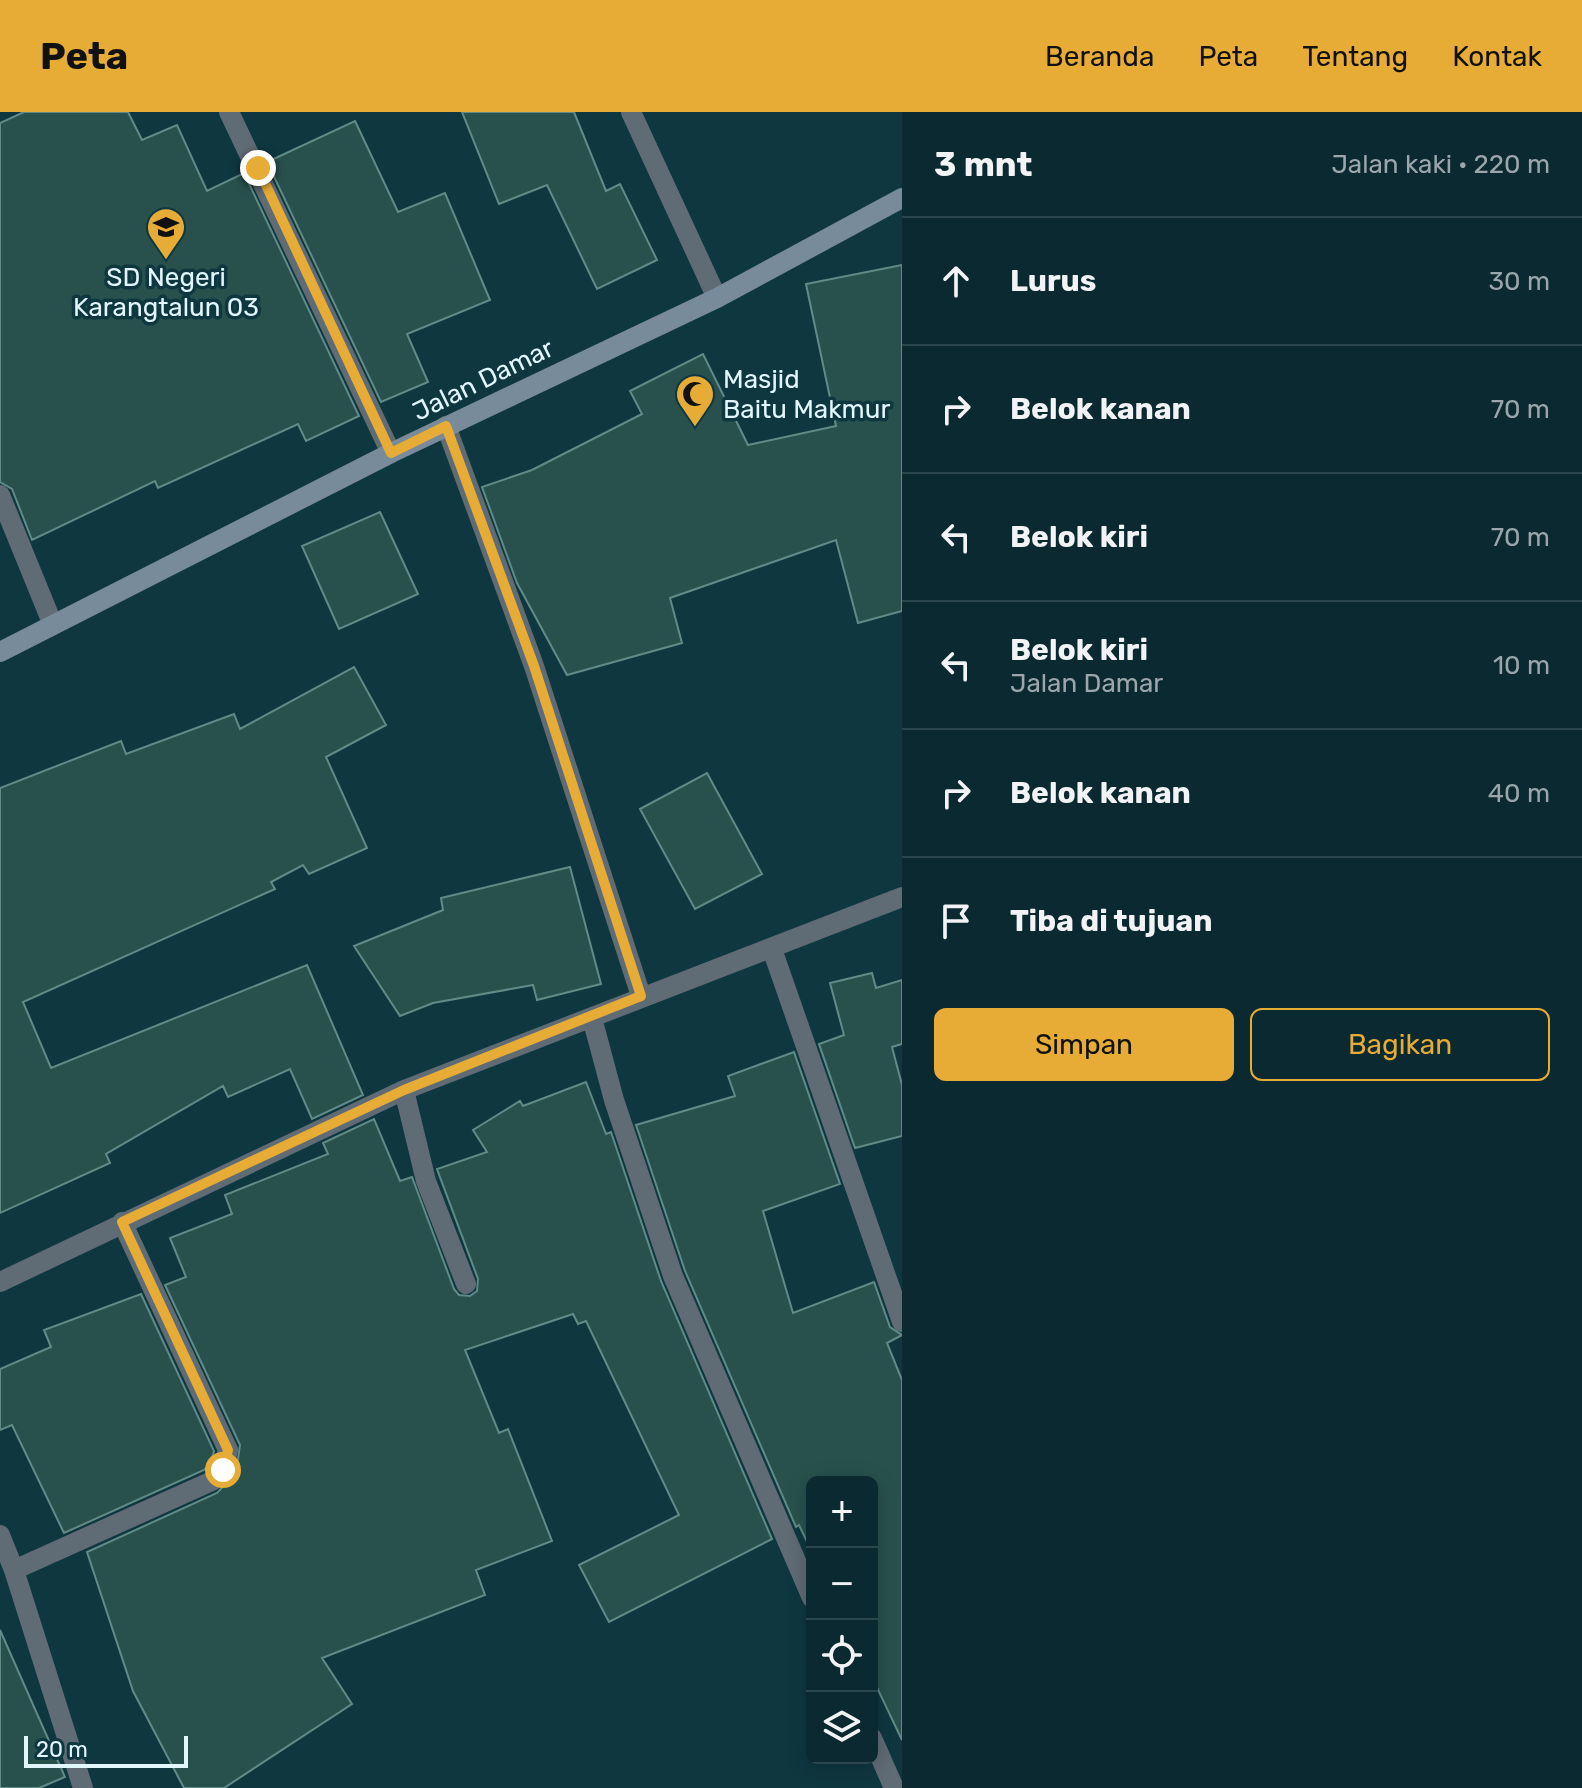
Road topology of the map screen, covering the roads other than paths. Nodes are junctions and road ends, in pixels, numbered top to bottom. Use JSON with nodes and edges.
{"nodes":[{"id":1,"x":229,"y":112,"type":"edge"},
{"id":2,"x":631,"y":112,"type":"edge"},
{"id":3,"x":902,"y":198,"type":"edge"},
{"id":4,"x":717,"y":298,"type":"junction"},
{"id":5,"x":446,"y":426,"type":"junction"},
{"id":6,"x":391,"y":453,"type":"junction"},
{"id":7,"x":0,"y":495,"type":"edge"},
{"id":8,"x":53,"y":625,"type":"junction"},
{"id":9,"x":0,"y":652,"type":"edge"},
{"id":10,"x":902,"y":897,"type":"edge"},
{"id":11,"x":772,"y":949,"type":"junction"},
{"id":12,"x":641,"y":996,"type":"junction"},
{"id":13,"x":592,"y":1018,"type":"junction"},
{"id":14,"x":404,"y":1090,"type":"junction"},
{"id":15,"x":122,"y":1222,"type":"junction"},
{"id":16,"x":0,"y":1282,"type":"edge"},
{"id":17,"x":466,"y":1284,"type":"dead end"},
{"id":18,"x":902,"y":1322,"type":"edge"},
{"id":19,"x":0,"y":1535,"type":"edge"},
{"id":20,"x":14,"y":1570,"type":"junction"},
{"id":21,"x":806,"y":1584,"type":"edge"},
{"id":22,"x":878,"y":1752,"type":"edge"},
{"id":23,"x":83,"y":1788,"type":"edge"},
{"id":24,"x":894,"y":1788,"type":"edge"}],
"edges":[{"from":1,"to":6,"type":"street"},
{"from":2,"to":4,"type":"street"},
{"from":3,"to":4,"type":"street","name":"Jalan Damar"},
{"from":4,"to":5,"type":"street","name":"Jalan Damar"},
{"from":5,"to":6,"type":"street","name":"Jalan Damar"},
{"from":5,"to":12,"type":"street"},
{"from":6,"to":8,"type":"street","name":"Jalan Damar"},
{"from":7,"to":8,"type":"street"},
{"from":8,"to":9,"type":"street","name":"Jalan Damar"},
{"from":10,"to":11,"type":"street"},
{"from":11,"to":12,"type":"street"},
{"from":11,"to":18,"type":"street"},
{"from":12,"to":13,"type":"street"},
{"from":13,"to":14,"type":"street"},
{"from":13,"to":21,"type":"street"},
{"from":14,"to":15,"type":"street"},
{"from":14,"to":17,"type":"street"},
{"from":15,"to":16,"type":"street"},
{"from":15,"to":20,"type":"street"},
{"from":19,"to":20,"type":"street"},
{"from":20,"to":23,"type":"street"},
{"from":22,"to":24,"type":"street"}]}
